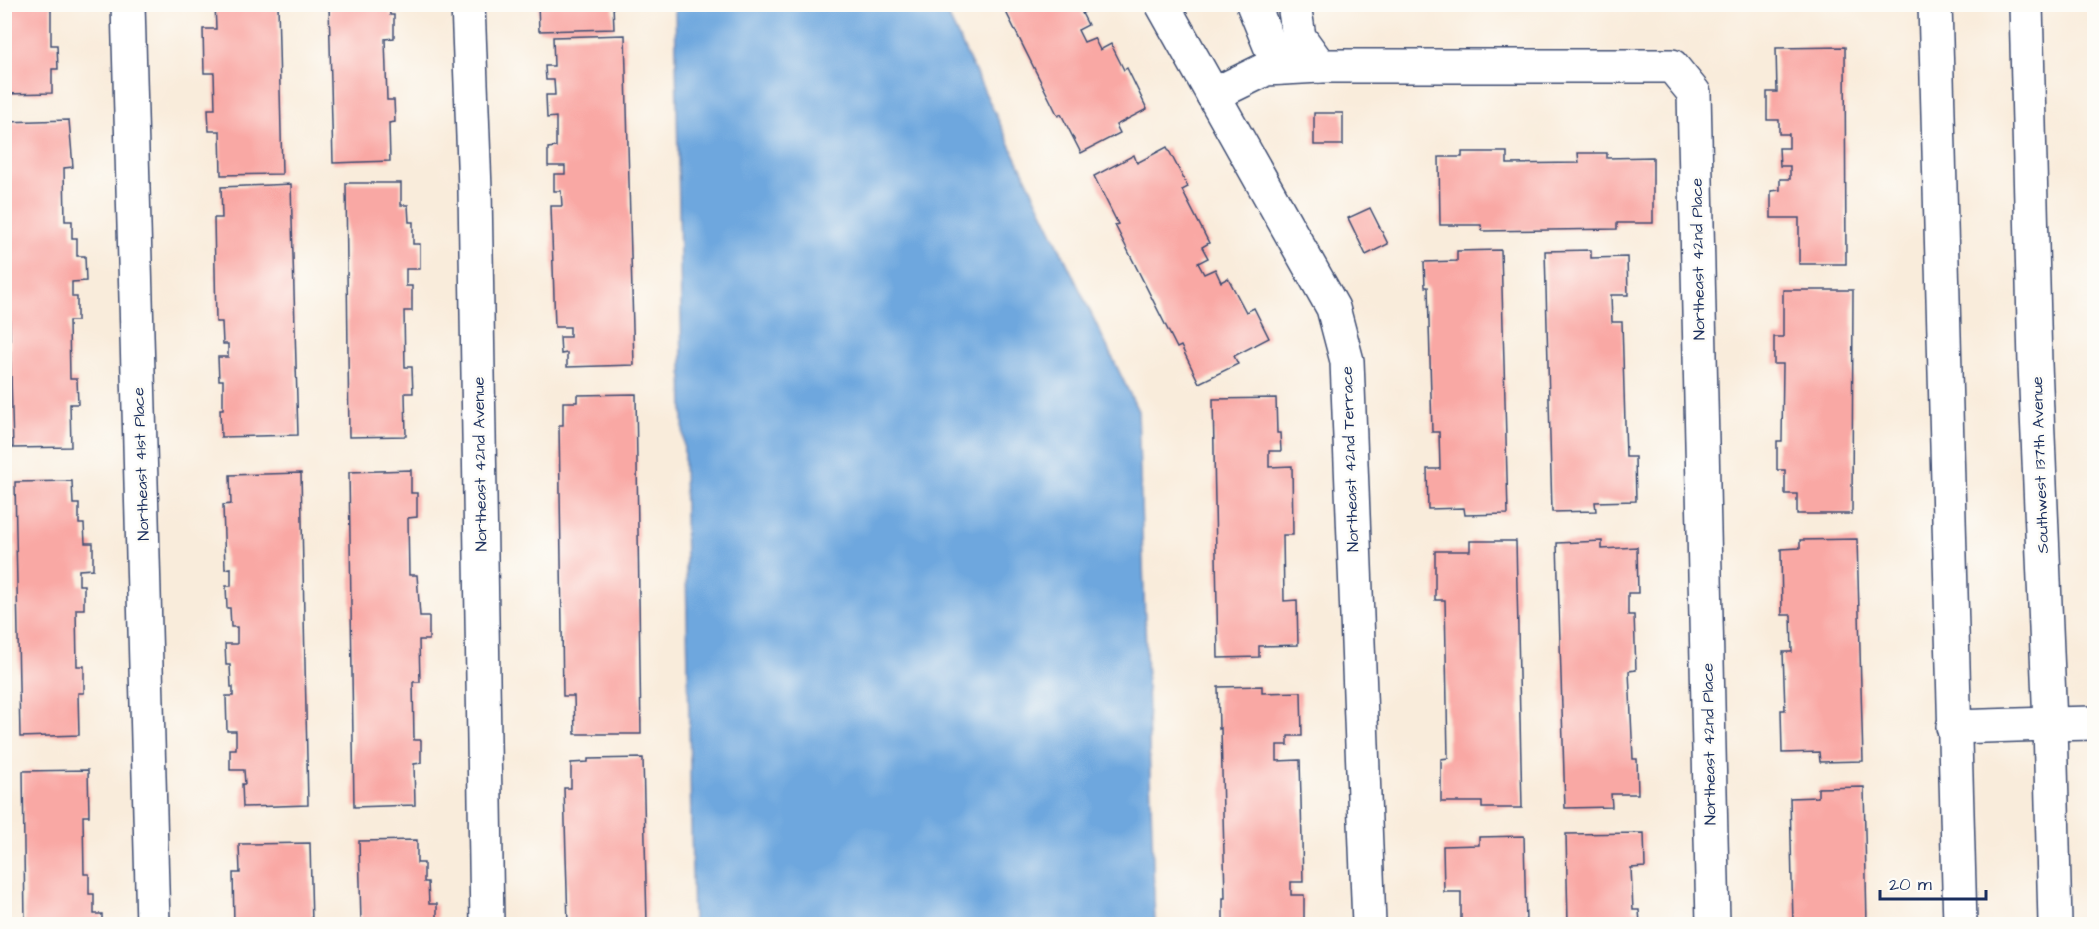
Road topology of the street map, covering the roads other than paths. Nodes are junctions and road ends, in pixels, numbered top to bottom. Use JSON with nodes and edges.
{"nodes":[{"id":1,"x":128,"y":4,"type":"edge"},
{"id":2,"x":468,"y":4,"type":"edge"},
{"id":3,"x":1162,"y":4,"type":"edge"},
{"id":4,"x":1253,"y":4,"type":"edge"},
{"id":5,"x":1294,"y":4,"type":"edge"},
{"id":6,"x":1935,"y":4,"type":"edge"},
{"id":7,"x":2026,"y":4,"type":"edge"},
{"id":8,"x":1320,"y":66,"type":"junction"},
{"id":9,"x":1279,"y":68,"type":"junction"},
{"id":10,"x":1213,"y":94,"type":"junction"},
{"id":11,"x":2094,"y":723,"type":"edge"},
{"id":12,"x":2050,"y":724,"type":"junction"},
{"id":13,"x":1953,"y":727,"type":"junction"},
{"id":14,"x":153,"y":924,"type":"edge"},
{"id":15,"x":487,"y":924,"type":"edge"},
{"id":16,"x":1369,"y":924,"type":"edge"},
{"id":17,"x":1713,"y":924,"type":"edge"},
{"id":18,"x":1960,"y":924,"type":"edge"},
{"id":19,"x":2055,"y":924,"type":"edge"}],
"edges":[{"from":1,"to":14,"type":"street","name":"Northeast 41st Place"},
{"from":2,"to":15,"type":"street","name":"Northeast 42nd Avenue"},
{"from":3,"to":10,"type":"street","name":"Northeast 42nd Terrace"},
{"from":4,"to":9,"type":"street"},
{"from":5,"to":8,"type":"street"},
{"from":6,"to":13,"type":"street"},
{"from":7,"to":12,"type":"street","name":"Southwest 137th Avenue"},
{"from":8,"to":9,"type":"street","name":"Northeast 42nd Place"},
{"from":8,"to":17,"type":"street","name":"Northeast 42nd Place"},
{"from":9,"to":10,"type":"street","name":"Northeast 42nd Place"},
{"from":10,"to":16,"type":"street","name":"Northeast 42nd Terrace"},
{"from":11,"to":12,"type":"street"},
{"from":12,"to":13,"type":"street"},
{"from":12,"to":19,"type":"street","name":"Southwest 137th Avenue"},
{"from":13,"to":18,"type":"street"}]}
